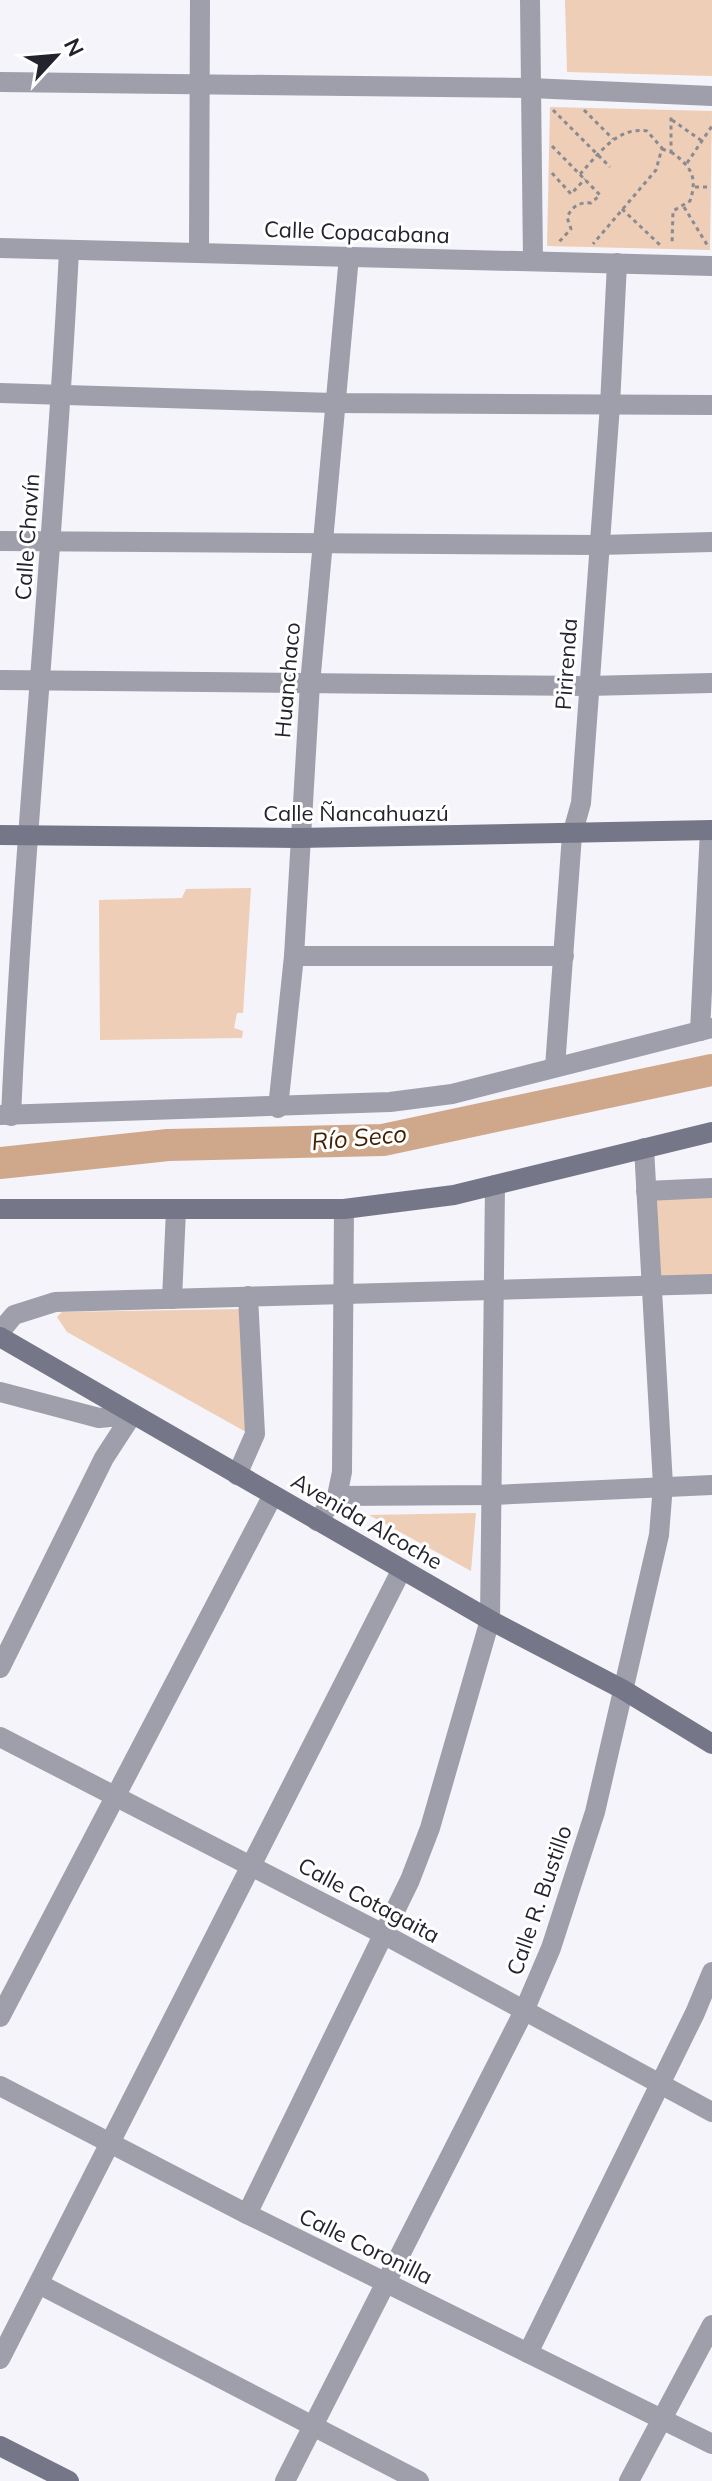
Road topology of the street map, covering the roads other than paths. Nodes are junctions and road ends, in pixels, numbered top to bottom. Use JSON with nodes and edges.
{"nodes":[{"id":1,"x":200,"y":0,"type":"edge"},
{"id":2,"x":530,"y":0,"type":"edge"},
{"id":3,"x":0,"y":82,"type":"edge"},
{"id":4,"x":199,"y":84,"type":"junction"},
{"id":5,"x":530,"y":88,"type":"junction"},
{"id":6,"x":712,"y":96,"type":"edge"},
{"id":7,"x":0,"y":248,"type":"edge"},
{"id":8,"x":69,"y":250,"type":"junction"},
{"id":9,"x":199,"y":251,"type":"junction"},
{"id":10,"x":349,"y":256,"type":"junction"},
{"id":11,"x":711,"y":258,"type":"edge"},
{"id":12,"x":533,"y":261,"type":"junction"},
{"id":13,"x":617,"y":263,"type":"junction"},
{"id":14,"x":0,"y":393,"type":"edge"},
{"id":15,"x":62,"y":397,"type":"junction"},
{"id":16,"x":333,"y":403,"type":"junction"},
{"id":17,"x":610,"y":405,"type":"junction"},
{"id":18,"x":712,"y":405,"type":"edge"},
{"id":19,"x":0,"y":541,"type":"edge"},
{"id":20,"x":51,"y":542,"type":"junction"},
{"id":21,"x":712,"y":542,"type":"edge"},
{"id":22,"x":323,"y":543,"type":"junction"},
{"id":23,"x":600,"y":545,"type":"junction"},
{"id":24,"x":0,"y":680,"type":"edge"},
{"id":25,"x":39,"y":681,"type":"junction"},
{"id":26,"x":712,"y":683,"type":"edge"},
{"id":27,"x":310,"y":684,"type":"junction"},
{"id":28,"x":587,"y":686,"type":"junction"},
{"id":29,"x":711,"y":830,"type":"edge"},
{"id":30,"x":0,"y":835,"type":"edge"},
{"id":31,"x":28,"y":835,"type":"junction"},
{"id":32,"x":572,"y":835,"type":"junction"},
{"id":33,"x":298,"y":838,"type":"junction"},
{"id":34,"x":294,"y":956,"type":"junction"},
{"id":35,"x":564,"y":956,"type":"junction"},
{"id":36,"x":9,"y":965,"type":"edge"},
{"id":37,"x":706,"y":1029,"type":"edge"},
{"id":38,"x":555,"y":1067,"type":"junction"},
{"id":39,"x":278,"y":1108,"type":"junction"},
{"id":40,"x":5,"y":1116,"type":"edge"},
{"id":41,"x":712,"y":1132,"type":"edge"},
{"id":42,"x":644,"y":1148,"type":"junction"},
{"id":43,"x":495,"y":1185,"type":"junction"},
{"id":44,"x":712,"y":1188,"type":"edge"},
{"id":45,"x":646,"y":1191,"type":"junction"},
{"id":46,"x":0,"y":1209,"type":"edge"},
{"id":47,"x":344,"y":1209,"type":"junction"},
{"id":48,"x":176,"y":1210,"type":"junction"},
{"id":49,"x":653,"y":1283,"type":"junction"},
{"id":50,"x":712,"y":1284,"type":"edge"},
{"id":51,"x":495,"y":1292,"type":"junction"},
{"id":52,"x":342,"y":1293,"type":"junction"},
{"id":53,"x":248,"y":1296,"type":"junction"},
{"id":54,"x":172,"y":1299,"type":"junction"},
{"id":55,"x":0,"y":1335,"type":"edge"},
{"id":56,"x":0,"y":1392,"type":"edge"},
{"id":57,"x":132,"y":1415,"type":"junction"},
{"id":58,"x":237,"y":1475,"type":"junction"},
{"id":59,"x":663,"y":1485,"type":"junction"},
{"id":60,"x":712,"y":1485,"type":"edge"},
{"id":61,"x":273,"y":1495,"type":"junction"},
{"id":62,"x":494,"y":1495,"type":"junction"},
{"id":63,"x":337,"y":1496,"type":"junction"},
{"id":64,"x":317,"y":1521,"type":"junction"},
{"id":65,"x":402,"y":1569,"type":"junction"},
{"id":66,"x":490,"y":1620,"type":"junction"},
{"id":67,"x":0,"y":1668,"type":"edge"},
{"id":68,"x":622,"y":1689,"type":"junction"},
{"id":69,"x":0,"y":1737,"type":"edge"},
{"id":70,"x":712,"y":1744,"type":"edge"},
{"id":71,"x":115,"y":1795,"type":"junction"},
{"id":72,"x":251,"y":1866,"type":"junction"},
{"id":73,"x":385,"y":1935,"type":"junction"},
{"id":74,"x":712,"y":1972,"type":"edge"},
{"id":75,"x":524,"y":2011,"type":"junction"},
{"id":76,"x":0,"y":2017,"type":"edge"},
{"id":77,"x":660,"y":2085,"type":"junction"},
{"id":78,"x":0,"y":2086,"type":"edge"},
{"id":79,"x":712,"y":2112,"type":"edge"},
{"id":80,"x":110,"y":2142,"type":"junction"},
{"id":81,"x":247,"y":2214,"type":"junction"},
{"id":82,"x":387,"y":2283,"type":"junction"},
{"id":83,"x":39,"y":2284,"type":"junction"},
{"id":84,"x":712,"y":2325,"type":"edge"},
{"id":85,"x":528,"y":2353,"type":"junction"},
{"id":86,"x":0,"y":2359,"type":"edge"},
{"id":87,"x":661,"y":2419,"type":"junction"},
{"id":88,"x":313,"y":2426,"type":"junction"},
{"id":89,"x":712,"y":2444,"type":"edge"},
{"id":90,"x":0,"y":2446,"type":"edge"},
{"id":91,"x":69,"y":2481,"type":"edge"},
{"id":92,"x":285,"y":2481,"type":"edge"},
{"id":93,"x":419,"y":2481,"type":"edge"},
{"id":94,"x":629,"y":2481,"type":"edge"}],
"edges":[{"from":1,"to":4,"type":"street"},
{"from":2,"to":5,"type":"street"},
{"from":3,"to":4,"type":"street"},
{"from":4,"to":5,"type":"street"},
{"from":4,"to":9,"type":"street"},
{"from":5,"to":6,"type":"street"},
{"from":5,"to":12,"type":"street"},
{"from":7,"to":8,"type":"street","name":"Calle Copacabana"},
{"from":8,"to":9,"type":"street","name":"Calle Copacabana"},
{"from":8,"to":15,"type":"street","name":"Calle Chavín"},
{"from":9,"to":10,"type":"street","name":"Calle Copacabana"},
{"from":10,"to":12,"type":"street","name":"Calle Copacabana"},
{"from":10,"to":16,"type":"street","name":"Huanchaco"},
{"from":11,"to":13,"type":"street","name":"Calle Copacabana"},
{"from":12,"to":13,"type":"street","name":"Calle Copacabana"},
{"from":13,"to":17,"type":"street","name":"Pirirenda"},
{"from":14,"to":15,"type":"street"},
{"from":15,"to":16,"type":"street"},
{"from":15,"to":20,"type":"street","name":"Calle Chavín"},
{"from":16,"to":17,"type":"street"},
{"from":16,"to":22,"type":"street","name":"Huanchaco"},
{"from":17,"to":18,"type":"street"},
{"from":17,"to":23,"type":"street","name":"Pirirenda"},
{"from":19,"to":20,"type":"street"},
{"from":20,"to":22,"type":"street"},
{"from":20,"to":25,"type":"street","name":"Calle Chavín"},
{"from":21,"to":23,"type":"street"},
{"from":22,"to":23,"type":"street"},
{"from":22,"to":27,"type":"street","name":"Huanchaco"},
{"from":23,"to":28,"type":"street","name":"Pirirenda"},
{"from":24,"to":25,"type":"street"},
{"from":25,"to":27,"type":"street"},
{"from":25,"to":31,"type":"street","name":"Calle Chavín"},
{"from":26,"to":28,"type":"street"},
{"from":27,"to":28,"type":"street"},
{"from":27,"to":33,"type":"street","name":"Huanchaco"},
{"from":28,"to":32,"type":"street","name":"Pirirenda"},
{"from":29,"to":32,"type":"street","name":"Calle Ñancahuazú"},
{"from":29,"to":37,"type":"street"},
{"from":30,"to":31,"type":"street","name":"Calle Ñancahuazú"},
{"from":31,"to":33,"type":"street","name":"Calle Ñancahuazú"},
{"from":31,"to":36,"type":"street","name":"Calle Chavín"},
{"from":32,"to":33,"type":"street","name":"Calle Ñancahuazú"},
{"from":32,"to":35,"type":"street","name":"Pirirenda"},
{"from":33,"to":34,"type":"street","name":"Huanchaco"},
{"from":34,"to":35,"type":"street"},
{"from":34,"to":39,"type":"street","name":"Huanchaco"},
{"from":35,"to":38,"type":"street","name":"Pirirenda"},
{"from":36,"to":40,"type":"street","name":"Calle Chavín"},
{"from":37,"to":38,"type":"street"},
{"from":38,"to":39,"type":"street"},
{"from":39,"to":40,"type":"street"},
{"from":41,"to":42,"type":"street"},
{"from":42,"to":43,"type":"street"},
{"from":42,"to":45,"type":"street","name":"Calle R. Bustillo"},
{"from":43,"to":47,"type":"street"},
{"from":43,"to":51,"type":"street"},
{"from":44,"to":45,"type":"street"},
{"from":45,"to":49,"type":"street","name":"Calle R. Bustillo"},
{"from":46,"to":48,"type":"street"},
{"from":47,"to":48,"type":"street"},
{"from":47,"to":52,"type":"street"},
{"from":48,"to":54,"type":"street"},
{"from":49,"to":50,"type":"street"},
{"from":49,"to":51,"type":"street"},
{"from":49,"to":59,"type":"street","name":"Calle R. Bustillo"},
{"from":51,"to":52,"type":"street"},
{"from":51,"to":62,"type":"street"},
{"from":52,"to":53,"type":"street"},
{"from":52,"to":63,"type":"street"},
{"from":53,"to":54,"type":"street"},
{"from":53,"to":58,"type":"street"},
{"from":54,"to":55,"type":"street"},
{"from":55,"to":57,"type":"street","name":"Avenida Alcoche"},
{"from":56,"to":57,"type":"street"},
{"from":57,"to":58,"type":"street","name":"Avenida Alcoche"},
{"from":57,"to":67,"type":"street"},
{"from":58,"to":61,"type":"street","name":"Avenida Alcoche"},
{"from":59,"to":60,"type":"street"},
{"from":59,"to":62,"type":"street"},
{"from":59,"to":68,"type":"street","name":"Calle R. Bustillo"},
{"from":61,"to":64,"type":"street","name":"Avenida Alcoche"},
{"from":61,"to":71,"type":"street"},
{"from":62,"to":63,"type":"street"},
{"from":62,"to":66,"type":"street"},
{"from":63,"to":64,"type":"street"},
{"from":64,"to":65,"type":"street","name":"Avenida Alcoche"},
{"from":65,"to":66,"type":"street","name":"Avenida Alcoche"},
{"from":65,"to":72,"type":"street"},
{"from":66,"to":68,"type":"street","name":"Avenida Alcoche"},
{"from":66,"to":73,"type":"street"},
{"from":68,"to":70,"type":"street","name":"Avenida Alcoche"},
{"from":68,"to":75,"type":"street","name":"Calle R. Bustillo"},
{"from":69,"to":71,"type":"street","name":"Calle Cotagaita"},
{"from":71,"to":72,"type":"street","name":"Calle Cotagaita"},
{"from":71,"to":76,"type":"street"},
{"from":72,"to":73,"type":"street","name":"Calle Cotagaita"},
{"from":72,"to":80,"type":"street"},
{"from":73,"to":75,"type":"street","name":"Calle Cotagaita"},
{"from":73,"to":81,"type":"street"},
{"from":74,"to":77,"type":"street"},
{"from":75,"to":77,"type":"street","name":"Calle Cotagaita"},
{"from":75,"to":82,"type":"street","name":"Calle R. Bustillo"},
{"from":77,"to":79,"type":"street","name":"Calle Cotagaita"},
{"from":77,"to":85,"type":"street"},
{"from":78,"to":80,"type":"street","name":"Calle Coronilla"},
{"from":80,"to":81,"type":"street","name":"Calle Coronilla"},
{"from":80,"to":83,"type":"street"},
{"from":81,"to":82,"type":"street","name":"Calle Coronilla"},
{"from":82,"to":85,"type":"street","name":"Calle Coronilla"},
{"from":82,"to":88,"type":"street","name":"Calle R. Bustillo"},
{"from":83,"to":86,"type":"street"},
{"from":83,"to":88,"type":"street"},
{"from":84,"to":87,"type":"street"},
{"from":85,"to":87,"type":"street","name":"Calle Coronilla"},
{"from":87,"to":89,"type":"street","name":"Calle Coronilla"},
{"from":87,"to":94,"type":"street"},
{"from":88,"to":92,"type":"street","name":"Calle R. Bustillo"},
{"from":88,"to":93,"type":"street"},
{"from":90,"to":91,"type":"street"}]}
